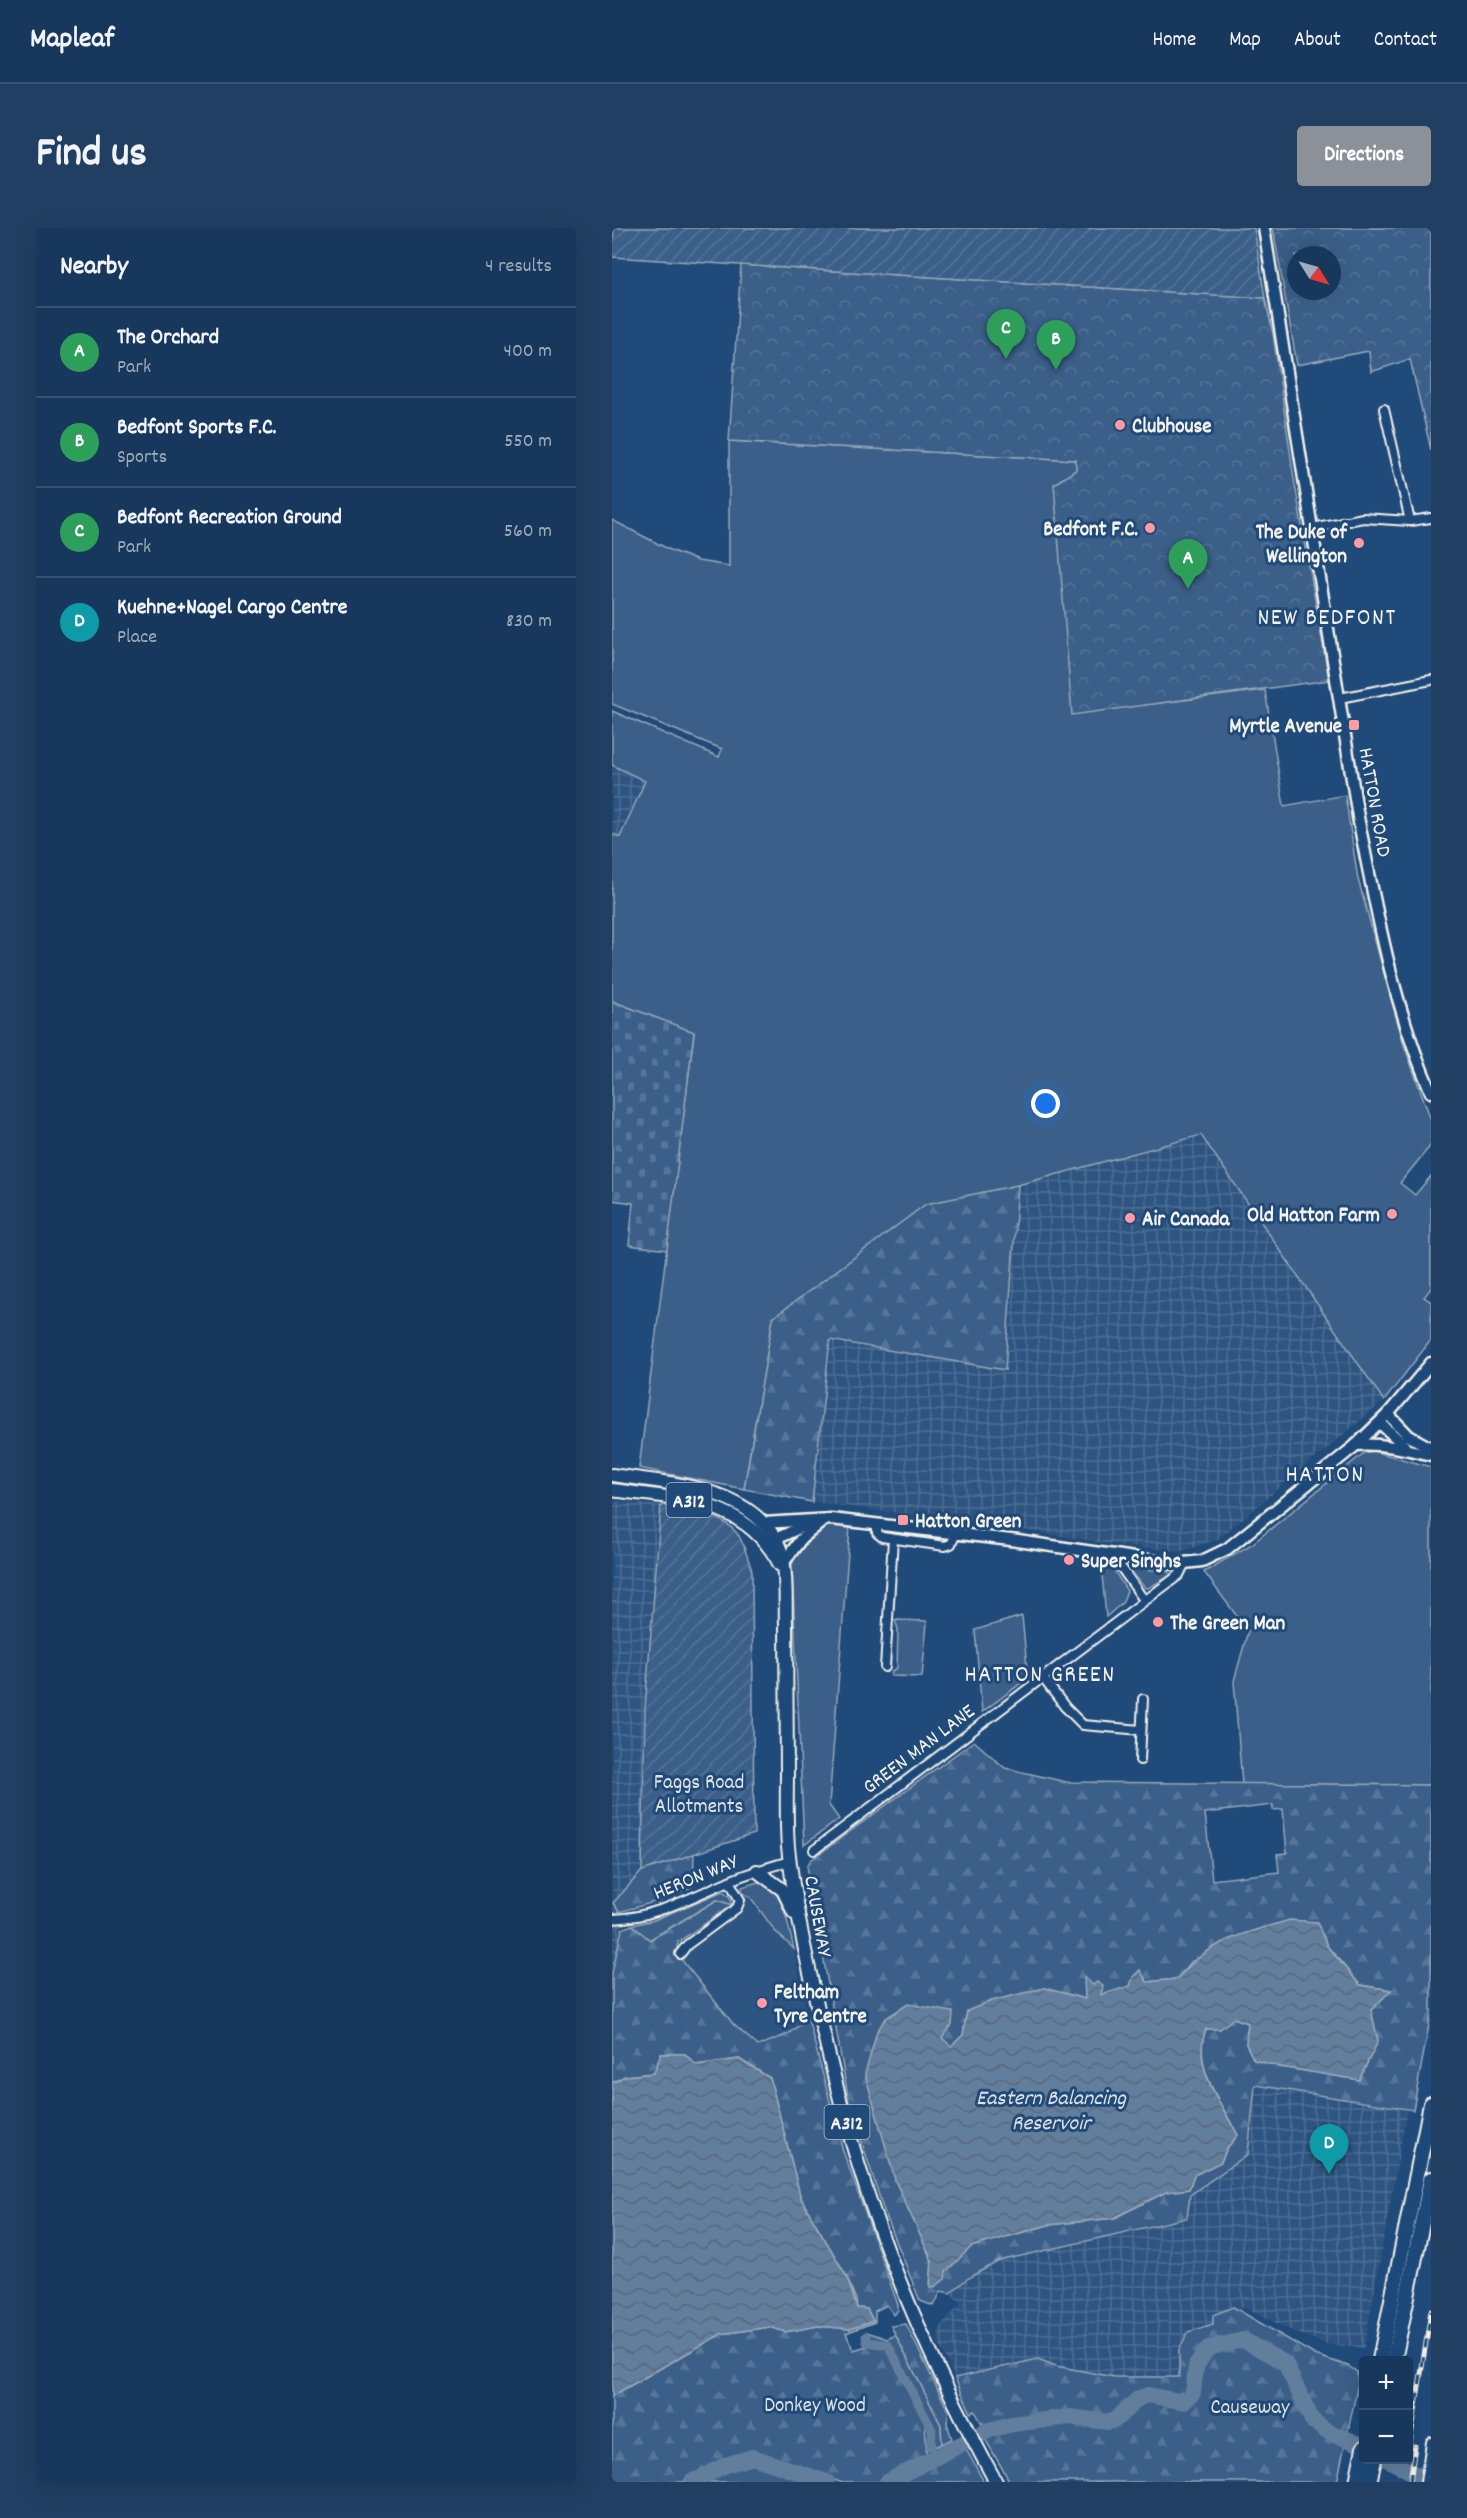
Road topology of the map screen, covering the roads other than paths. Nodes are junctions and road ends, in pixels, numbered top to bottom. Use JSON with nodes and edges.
{"nodes":[{"id":1,"x":1264,"y":228,"type":"edge"},
{"id":2,"x":1384,"y":409,"type":"dead end"},
{"id":3,"x":1431,"y":518,"type":"edge"},
{"id":4,"x":1410,"y":521,"type":"junction"},
{"id":5,"x":1312,"y":528,"type":"junction"},
{"id":6,"x":1431,"y":680,"type":"edge"},
{"id":7,"x":1340,"y":699,"type":"junction"},
{"id":8,"x":1431,"y":1092,"type":"edge"},
{"id":9,"x":1431,"y":1363,"type":"edge"},
{"id":10,"x":1388,"y":1414,"type":"junction"},
{"id":11,"x":1380,"y":1423,"type":"junction"},
{"id":12,"x":1355,"y":1446,"type":"junction"},
{"id":13,"x":1407,"y":1448,"type":"junction"},
{"id":14,"x":1431,"y":1448,"type":"edge"},
{"id":15,"x":1431,"y":1455,"type":"edge"},
{"id":16,"x":612,"y":1475,"type":"edge"},
{"id":17,"x":612,"y":1490,"type":"edge"},
{"id":18,"x":821,"y":1520,"type":"junction"},
{"id":19,"x":763,"y":1523,"type":"junction"},
{"id":20,"x":876,"y":1524,"type":"junction"},
{"id":21,"x":956,"y":1533,"type":"junction"},
{"id":22,"x":893,"y":1539,"type":"junction"},
{"id":23,"x":771,"y":1541,"type":"junction"},
{"id":24,"x":1118,"y":1556,"type":"junction"},
{"id":25,"x":1184,"y":1564,"type":"junction"},
{"id":26,"x":784,"y":1568,"type":"junction"},
{"id":27,"x":1144,"y":1600,"type":"junction"},
{"id":28,"x":885,"y":1667,"type":"dead end"},
{"id":29,"x":1043,"y":1677,"type":"junction"},
{"id":30,"x":1143,"y":1699,"type":"dead end"},
{"id":31,"x":1141,"y":1730,"type":"junction"},
{"id":32,"x":1140,"y":1760,"type":"dead end"},
{"id":33,"x":814,"y":1850,"type":"dead end"},
{"id":34,"x":790,"y":1862,"type":"junction"},
{"id":35,"x":757,"y":1871,"type":"junction"},
{"id":36,"x":729,"y":1881,"type":"junction"},
{"id":37,"x":612,"y":1919,"type":"edge"},
{"id":38,"x":799,"y":1925,"type":"junction"},
{"id":39,"x":680,"y":1954,"type":"dead end"},
{"id":40,"x":1431,"y":2104,"type":"edge"},
{"id":41,"x":1431,"y":2179,"type":"edge"},
{"id":42,"x":1381,"y":2356,"type":"edge"},
{"id":43,"x":1395,"y":2356,"type":"edge"},
{"id":44,"x":1431,"y":2442,"type":"edge"},
{"id":45,"x":1368,"y":2464,"type":"edge"},
{"id":46,"x":1369,"y":2464,"type":"edge"},
{"id":47,"x":996,"y":2482,"type":"edge"},
{"id":48,"x":1357,"y":2482,"type":"edge"},
{"id":49,"x":1369,"y":2482,"type":"edge"},
{"id":50,"x":1425,"y":2482,"type":"edge"}],
"edges":[{"from":1,"to":5,"type":"street","name":"HATTON ROAD"},
{"from":2,"to":4,"type":"street"},
{"from":3,"to":4,"type":"street"},
{"from":4,"to":5,"type":"street"},
{"from":5,"to":7,"type":"street","name":"HATTON ROAD"},
{"from":6,"to":7,"type":"street"},
{"from":7,"to":8,"type":"street","name":"HATTON ROAD"},
{"from":9,"to":10,"type":"street"},
{"from":10,"to":11,"type":"street"},
{"from":10,"to":14,"type":"street"},
{"from":11,"to":12,"type":"street"},
{"from":11,"to":13,"type":"street"},
{"from":12,"to":13,"type":"street"},
{"from":12,"to":25,"type":"street"},
{"from":13,"to":15,"type":"street"},
{"from":16,"to":19,"type":"main road","number":"A312"},
{"from":17,"to":23,"type":"main road","number":"A312"},
{"from":18,"to":19,"type":"street"},
{"from":18,"to":20,"type":"street"},
{"from":18,"to":23,"type":"street"},
{"from":18,"to":26,"type":"street"},
{"from":19,"to":23,"type":"main road","name":"CAUSEWAY","number":"A312"},
{"from":20,"to":21,"type":"street"},
{"from":20,"to":22,"type":"street"},
{"from":21,"to":22,"type":"street"},
{"from":21,"to":24,"type":"street"},
{"from":22,"to":28,"type":"street"},
{"from":23,"to":26,"type":"main road","name":"CAUSEWAY","number":"A312"},
{"from":24,"to":25,"type":"street"},
{"from":24,"to":27,"type":"street"},
{"from":25,"to":27,"type":"street","name":"GREEN MAN LANE"},
{"from":26,"to":34,"type":"main road","name":"CAUSEWAY","number":"A312"},
{"from":27,"to":29,"type":"street","name":"GREEN MAN LANE"},
{"from":29,"to":31,"type":"street"},
{"from":29,"to":33,"type":"street","name":"GREEN MAN LANE"},
{"from":30,"to":31,"type":"street"},
{"from":31,"to":32,"type":"street"},
{"from":34,"to":35,"type":"street","name":"HERON WAY"},
{"from":34,"to":38,"type":"main road","name":"CAUSEWAY","number":"A312"},
{"from":35,"to":36,"type":"street","name":"HERON WAY"},
{"from":35,"to":38,"type":"main road"},
{"from":36,"to":37,"type":"street","name":"HERON WAY"},
{"from":36,"to":39,"type":"street"},
{"from":38,"to":47,"type":"main road","name":"CAUSEWAY","number":"A312"},
{"from":40,"to":42,"type":"highway"},
{"from":41,"to":43,"type":"highway"},
{"from":44,"to":50,"type":"street"},
{"from":45,"to":48,"type":"highway"},
{"from":46,"to":49,"type":"highway"}]}
